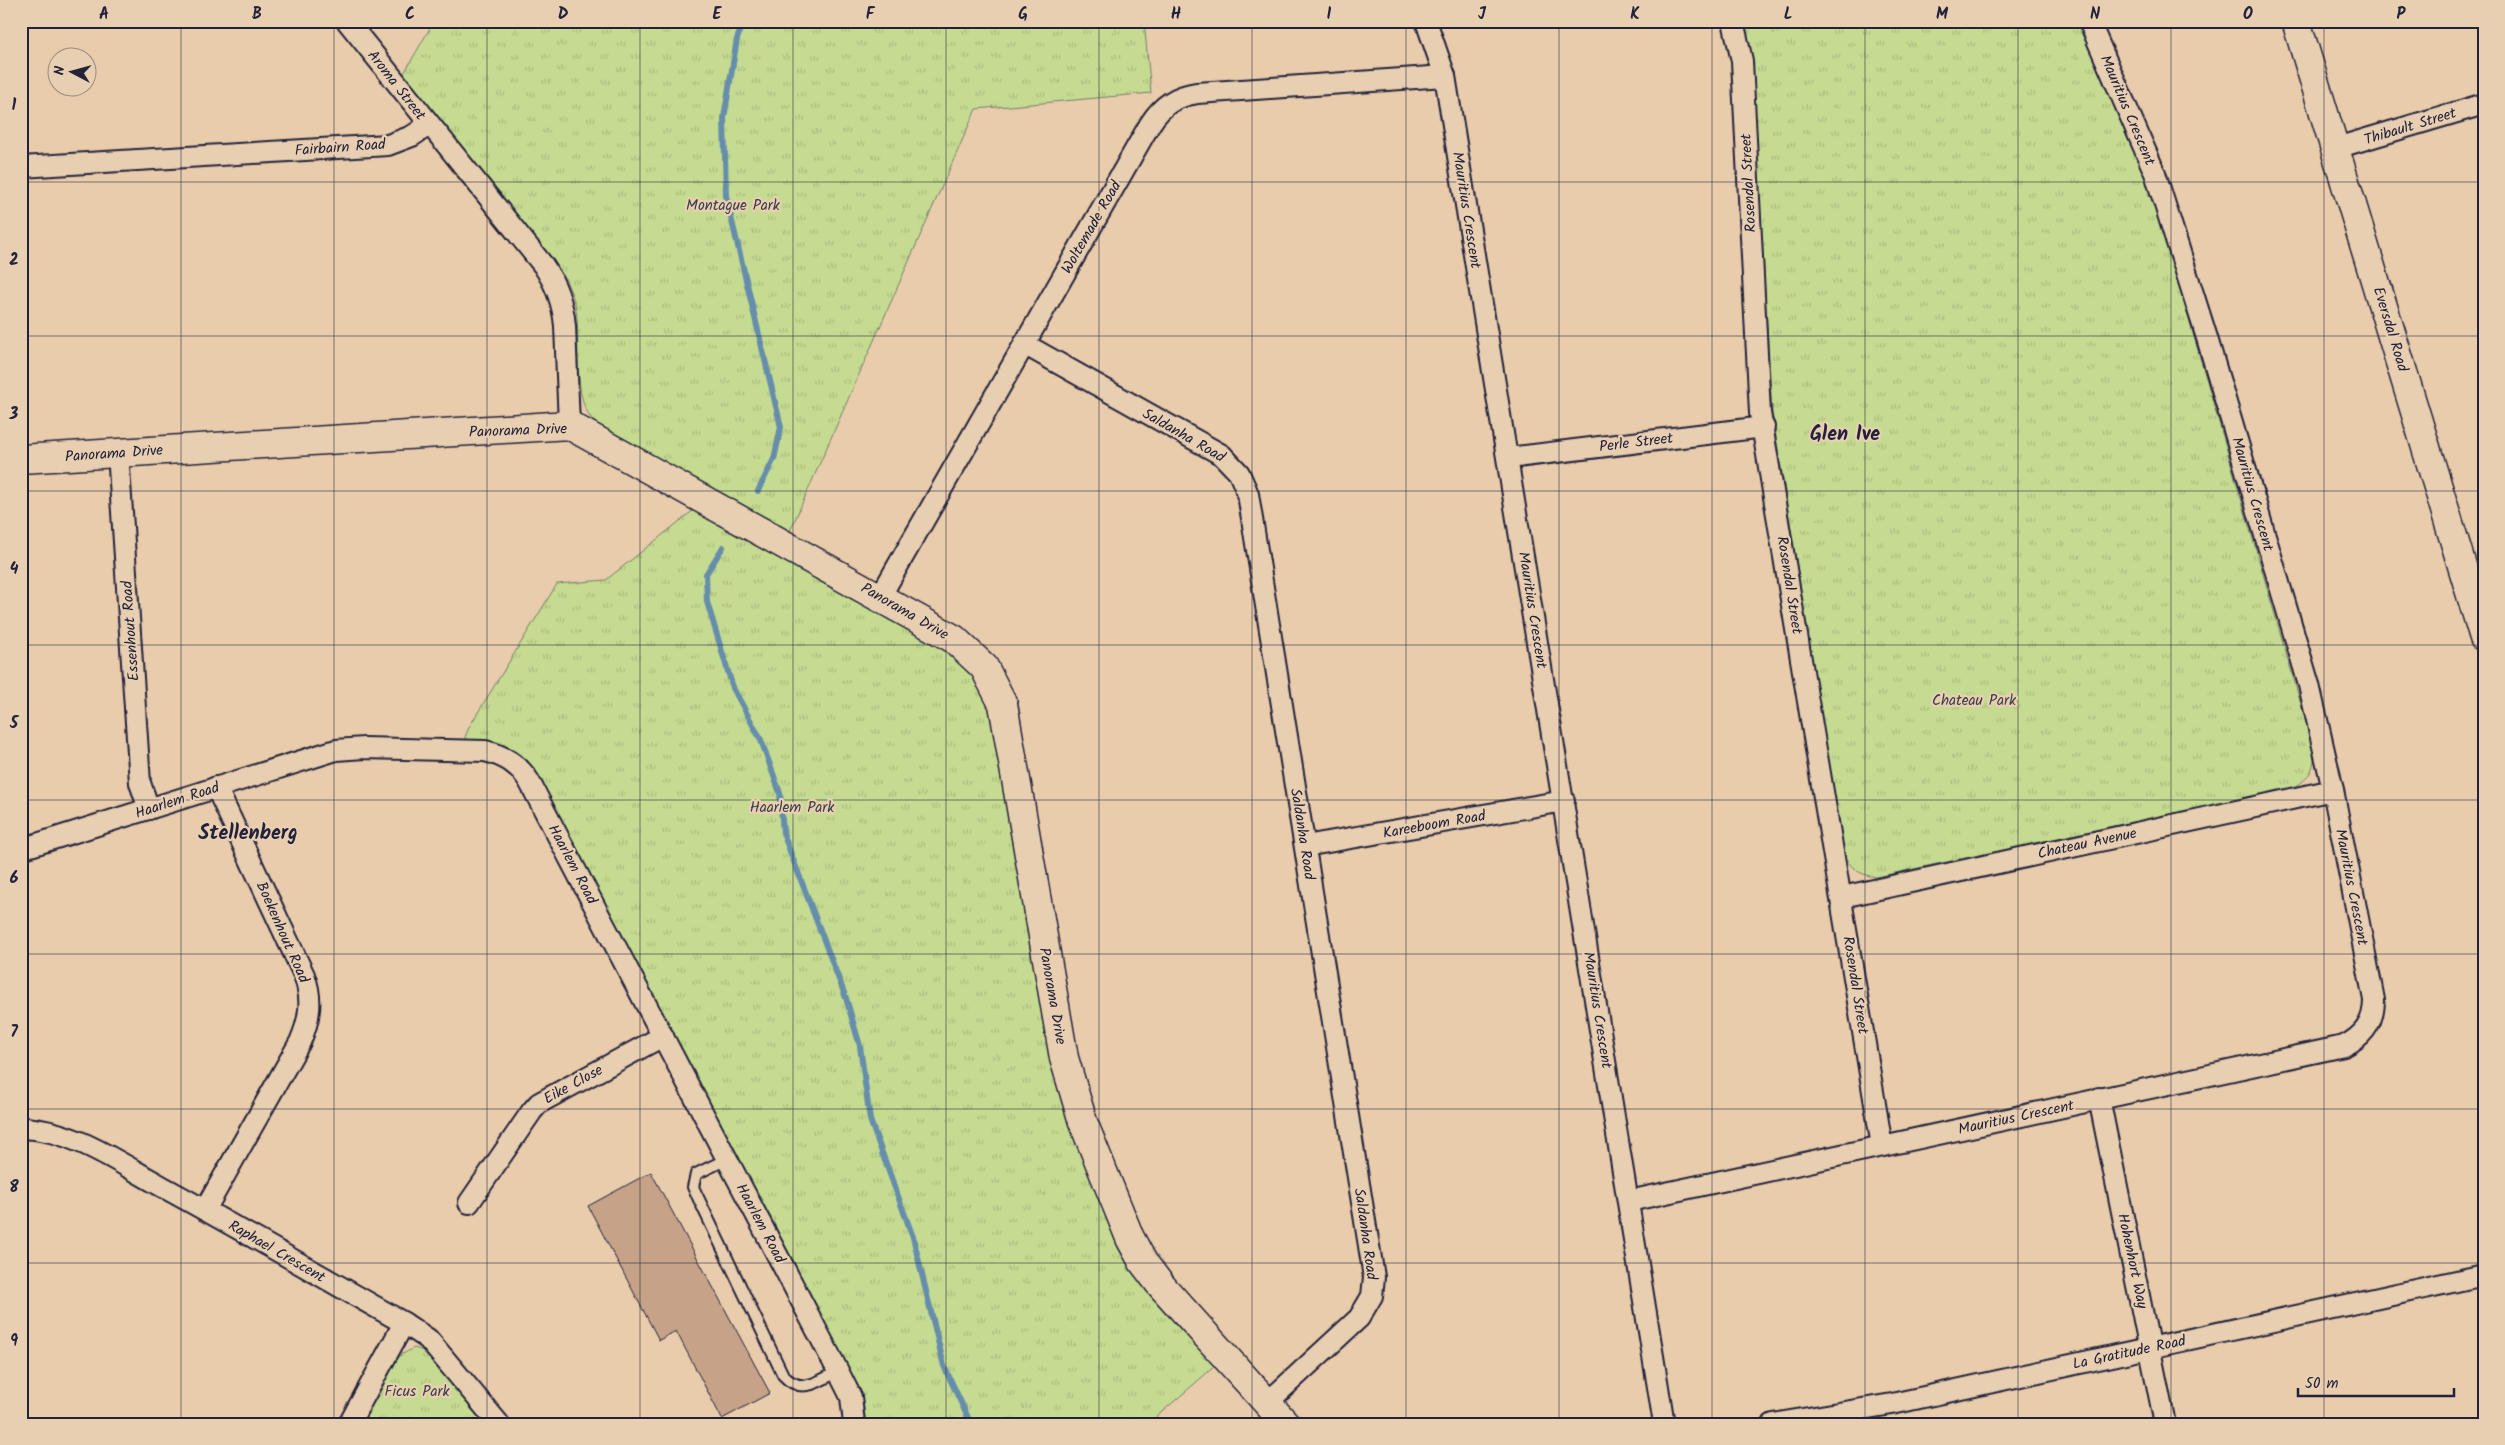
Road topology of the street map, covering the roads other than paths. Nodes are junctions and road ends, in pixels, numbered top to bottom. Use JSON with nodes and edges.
{"nodes":[{"id":1,"x":347,"y":21,"type":"edge"},
{"id":2,"x":1426,"y":21,"type":"edge"},
{"id":3,"x":1733,"y":21,"type":"edge"},
{"id":4,"x":2089,"y":21,"type":"edge"},
{"id":5,"x":2296,"y":21,"type":"edge"},
{"id":6,"x":1445,"y":76,"type":"junction"},
{"id":7,"x":2484,"y":104,"type":"edge"},
{"id":8,"x":429,"y":125,"type":"junction"},
{"id":9,"x":2336,"y":148,"type":"junction"},
{"id":10,"x":21,"y":167,"type":"edge"},
{"id":11,"x":1024,"y":344,"type":"junction"},
{"id":12,"x":569,"y":425,"type":"junction"},
{"id":13,"x":1764,"y":427,"type":"junction"},
{"id":14,"x":118,"y":452,"type":"junction"},
{"id":15,"x":1508,"y":458,"type":"junction"},
{"id":16,"x":21,"y":459,"type":"edge"},
{"id":17,"x":880,"y":597,"type":"junction"},
{"id":18,"x":2484,"y":638,"type":"edge"},
{"id":19,"x":216,"y":787,"type":"junction"},
{"id":20,"x":2333,"y":790,"type":"junction"},
{"id":21,"x":1564,"y":802,"type":"junction"},
{"id":22,"x":149,"y":809,"type":"junction"},
{"id":23,"x":1305,"y":846,"type":"junction"},
{"id":24,"x":21,"y":849,"type":"edge"},
{"id":25,"x":1842,"y":897,"type":"junction"},
{"id":26,"x":663,"y":1036,"type":"junction"},
{"id":27,"x":2100,"y":1098,"type":"junction"},
{"id":28,"x":21,"y":1128,"type":"edge"},
{"id":29,"x":1882,"y":1146,"type":"junction"},
{"id":30,"x":727,"y":1159,"type":"junction"},
{"id":31,"x":1629,"y":1201,"type":"junction"},
{"id":32,"x":469,"y":1203,"type":"dead end"},
{"id":33,"x":205,"y":1210,"type":"junction"},
{"id":34,"x":2484,"y":1275,"type":"edge"},
{"id":35,"x":404,"y":1323,"type":"junction"},
{"id":36,"x":2151,"y":1347,"type":"junction"},
{"id":37,"x":838,"y":1371,"type":"junction"},
{"id":38,"x":1267,"y":1403,"type":"junction"},
{"id":39,"x":1805,"y":1421,"type":"edge"},
{"id":40,"x":349,"y":1424,"type":"edge"},
{"id":41,"x":499,"y":1424,"type":"edge"},
{"id":42,"x":854,"y":1424,"type":"edge"},
{"id":43,"x":1286,"y":1424,"type":"edge"},
{"id":44,"x":1664,"y":1424,"type":"edge"},
{"id":45,"x":1773,"y":1424,"type":"edge"},
{"id":46,"x":2165,"y":1424,"type":"edge"}],
"edges":[{"from":1,"to":8,"type":"street","name":"Aroma Street"},
{"from":2,"to":6,"type":"street","name":"Mauritius Crescent"},
{"from":3,"to":13,"type":"street","name":"Rosendal Street"},
{"from":4,"to":20,"type":"street","name":"Mauritius Crescent"},
{"from":5,"to":9,"type":"street","name":"Eversdal Road"},
{"from":6,"to":11,"type":"street","name":"Woltemade Road"},
{"from":6,"to":15,"type":"street","name":"Mauritius Crescent"},
{"from":7,"to":9,"type":"street","name":"Thibault Street"},
{"from":8,"to":10,"type":"street","name":"Fairbairn Road"},
{"from":8,"to":12,"type":"street"},
{"from":9,"to":18,"type":"street","name":"Eversdal Road"},
{"from":11,"to":17,"type":"street","name":"Woltemade Road"},
{"from":11,"to":23,"type":"street","name":"Saldanha Road"},
{"from":12,"to":14,"type":"street","name":"Panorama Drive"},
{"from":12,"to":17,"type":"street","name":"Panorama Drive"},
{"from":13,"to":15,"type":"street","name":"Perle Street"},
{"from":13,"to":25,"type":"street","name":"Rosendal Street"},
{"from":14,"to":16,"type":"street","name":"Panorama Drive"},
{"from":14,"to":22,"type":"street","name":"Essenhout Road"},
{"from":15,"to":21,"type":"street","name":"Mauritius Crescent"},
{"from":17,"to":38,"type":"street","name":"Panorama Drive"},
{"from":19,"to":22,"type":"street","name":"Haarlem Road"},
{"from":19,"to":26,"type":"street","name":"Haarlem Road"},
{"from":19,"to":33,"type":"street","name":"Boekenhout Road"},
{"from":20,"to":25,"type":"street","name":"Chateau Avenue"},
{"from":20,"to":27,"type":"street","name":"Mauritius Crescent"},
{"from":21,"to":23,"type":"street","name":"Kareeboom Road"},
{"from":21,"to":31,"type":"street","name":"Mauritius Crescent"},
{"from":22,"to":24,"type":"street","name":"Haarlem Road"},
{"from":23,"to":38,"type":"street","name":"Saldanha Road"},
{"from":25,"to":29,"type":"street","name":"Rosendal Street"},
{"from":26,"to":30,"type":"street","name":"Haarlem Road"},
{"from":26,"to":32,"type":"street","name":"Eike Close"},
{"from":27,"to":29,"type":"street","name":"Mauritius Crescent"},
{"from":27,"to":36,"type":"street","name":"Hohenhort Way"},
{"from":28,"to":33,"type":"street","name":"Raphael Crescent"},
{"from":29,"to":31,"type":"street","name":"Mauritius Crescent"},
{"from":30,"to":37,"type":"street","name":"Haarlem Road"},
{"from":30,"to":37,"type":"lane"},
{"from":31,"to":44,"type":"street","name":"Mauritius Crescent"},
{"from":33,"to":35,"type":"street","name":"Raphael Crescent"},
{"from":34,"to":36,"type":"street","name":"La Gratitude Road"},
{"from":35,"to":40,"type":"street"},
{"from":35,"to":41,"type":"street","name":"Raphael Crescent"},
{"from":36,"to":39,"type":"street","name":"La Gratitude Road"},
{"from":36,"to":46,"type":"street","name":"Hohenhort Way"},
{"from":37,"to":42,"type":"street","name":"Haarlem Road"},
{"from":38,"to":43,"type":"street","name":"Panorama Drive"},
{"from":39,"to":45,"type":"street","name":"La Gratitude Road"}]}
